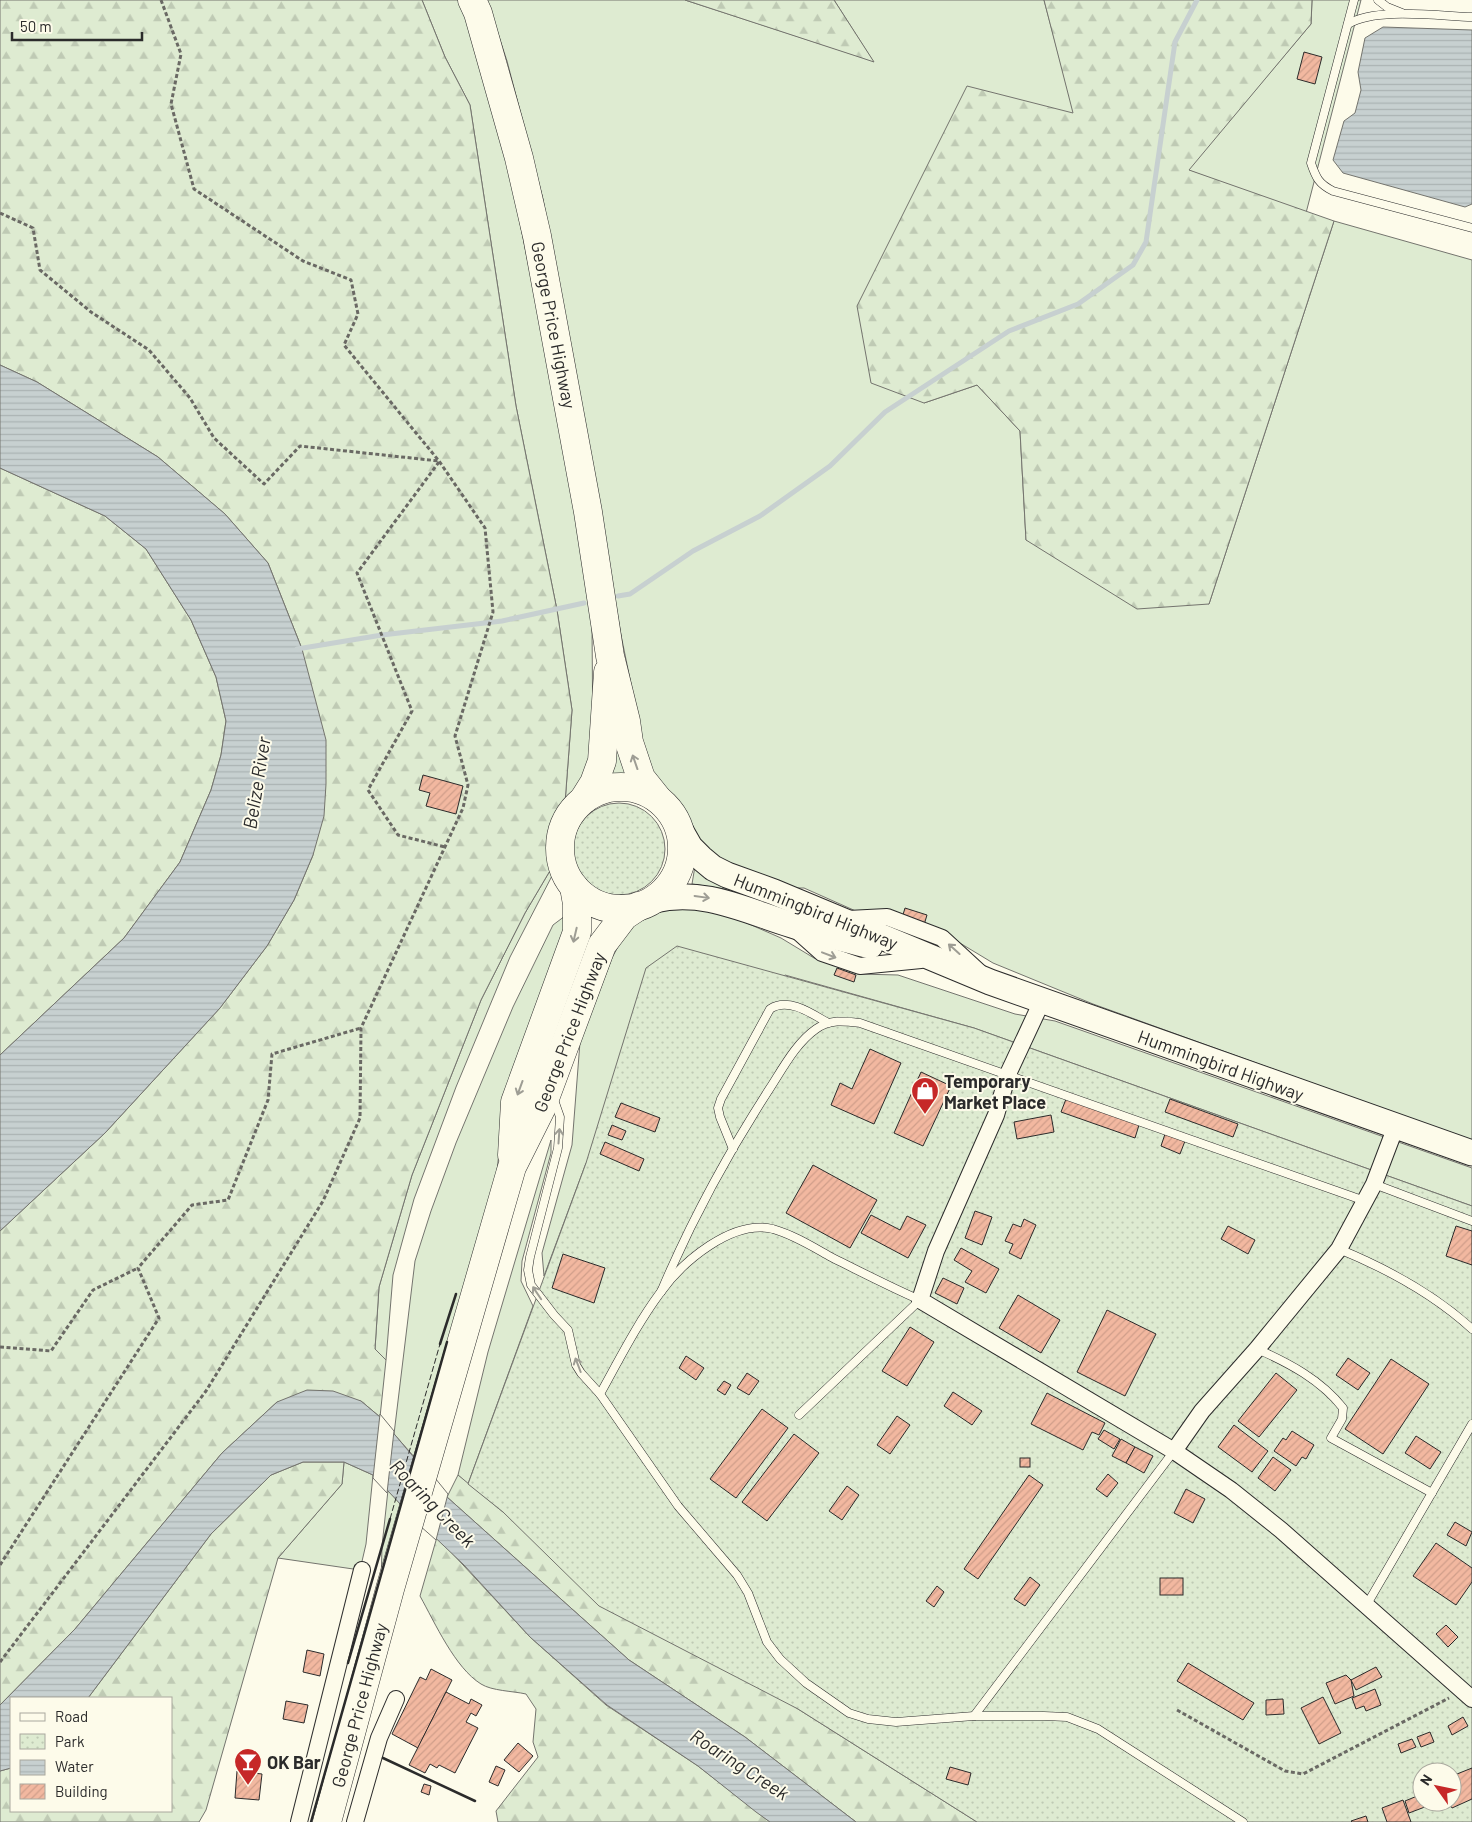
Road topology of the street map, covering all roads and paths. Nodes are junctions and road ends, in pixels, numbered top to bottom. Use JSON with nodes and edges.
{"nodes":[{"id":1,"x":161,"y":0,"type":"edge"},
{"id":2,"x":472,"y":0,"type":"edge"},
{"id":3,"x":1354,"y":0,"type":"edge"},
{"id":4,"x":1378,"y":0,"type":"edge"},
{"id":5,"x":1406,"y":15,"type":"junction"},
{"id":6,"x":1472,"y":17,"type":"edge"},
{"id":7,"x":1348,"y":24,"type":"junction"},
{"id":8,"x":0,"y":212,"type":"edge"},
{"id":9,"x":1472,"y":228,"type":"edge"},
{"id":10,"x":440,"y":462,"type":"junction"},
{"id":11,"x":610,"y":656,"type":"junction"},
{"id":12,"x":657,"y":798,"type":"junction"},
{"id":13,"x":584,"y":799,"type":"junction"},
{"id":14,"x":678,"y":826,"type":"junction"},
{"id":15,"x":445,"y":847,"type":"junction"},
{"id":16,"x":574,"y":887,"type":"junction"},
{"id":17,"x":647,"y":903,"type":"junction"},
{"id":18,"x":981,"y":978,"type":"junction"},
{"id":19,"x":1042,"y":1000,"type":"junction"},
{"id":20,"x":828,"y":1022,"type":"junction"},
{"id":21,"x":361,"y":1028,"type":"junction"},
{"id":22,"x":1008,"y":1074,"type":"junction"},
{"id":23,"x":550,"y":1086,"type":"junction"},
{"id":24,"x":1396,"y":1126,"type":"junction"},
{"id":25,"x":733,"y":1149,"type":"junction"},
{"id":26,"x":1472,"y":1153,"type":"edge"},
{"id":27,"x":512,"y":1167,"type":"junction"},
{"id":28,"x":1374,"y":1184,"type":"junction"},
{"id":29,"x":1365,"y":1201,"type":"junction"},
{"id":30,"x":1472,"y":1221,"type":"edge"},
{"id":31,"x":1339,"y":1249,"type":"junction"},
{"id":32,"x":138,"y":1268,"type":"junction"},
{"id":33,"x":660,"y":1292,"type":"junction"},
{"id":34,"x":920,"y":1300,"type":"junction"},
{"id":35,"x":1472,"y":1329,"type":"edge"},
{"id":36,"x":0,"y":1347,"type":"edge"},
{"id":37,"x":1258,"y":1349,"type":"junction"},
{"id":38,"x":600,"y":1394,"type":"junction"},
{"id":39,"x":799,"y":1415,"type":"dead end"},
{"id":40,"x":1472,"y":1424,"type":"edge"},
{"id":41,"x":1174,"y":1450,"type":"junction"},
{"id":42,"x":1432,"y":1492,"type":"junction"},
{"id":43,"x":0,"y":1565,"type":"edge"},
{"id":44,"x":362,"y":1570,"type":"dead end"},
{"id":45,"x":1366,"y":1606,"type":"junction"},
{"id":46,"x":0,"y":1662,"type":"edge"},
{"id":47,"x":1468,"y":1695,"type":"edge"},
{"id":48,"x":396,"y":1699,"type":"dead end"},
{"id":49,"x":1177,"y":1710,"type":"dead end"},
{"id":50,"x":974,"y":1716,"type":"junction"},
{"id":51,"x":299,"y":1822,"type":"edge"},
{"id":52,"x":327,"y":1822,"type":"edge"},
{"id":53,"x":355,"y":1822,"type":"edge"},
{"id":54,"x":1243,"y":1822,"type":"edge"}],
"edges":[{"from":1,"to":10,"type":"path"},
{"from":2,"to":11,"type":"highway","name":"George Price Highway"},
{"from":3,"to":7,"type":"lane"},
{"from":4,"to":5,"type":"lane"},
{"from":5,"to":6,"type":"lane"},
{"from":5,"to":7,"type":"lane"},
{"from":7,"to":9,"type":"lane"},
{"from":8,"to":10,"type":"path"},
{"from":10,"to":15,"type":"path"},
{"from":10,"to":15,"type":"path"},
{"from":12,"to":11,"type":"highway","name":"George Price Highway","one_way":true},
{"from":11,"to":13,"type":"highway","name":"George Price Highway"},
{"from":12,"to":13,"type":"highway"},
{"from":12,"to":14,"type":"highway"},
{"from":13,"to":16,"type":"highway"},
{"from":14,"to":17,"type":"highway"},
{"from":18,"to":14,"type":"main road","name":"Hummingbird Highway","one_way":true},
{"from":15,"to":21,"type":"path"},
{"from":16,"to":17,"type":"highway"},
{"from":16,"to":27,"type":"highway","name":"George Price Highway","one_way":true},
{"from":17,"to":18,"type":"main road","name":"Hummingbird Highway","one_way":true},
{"from":17,"to":23,"type":"highway","name":"George Price Highway"},
{"from":18,"to":19,"type":"main road","name":"Hummingbird Highway"},
{"from":19,"to":22,"type":"street"},
{"from":19,"to":24,"type":"main road","name":"Hummingbird Highway"},
{"from":20,"to":22,"type":"lane"},
{"from":20,"to":25,"type":"lane"},
{"from":20,"to":25,"type":"lane"},
{"from":21,"to":32,"type":"path"},
{"from":21,"to":46,"type":"path"},
{"from":22,"to":29,"type":"lane"},
{"from":22,"to":34,"type":"street"},
{"from":23,"to":27,"type":"highway","name":"George Price Highway"},
{"from":38,"to":23,"type":"lane","one_way":true},
{"from":24,"to":26,"type":"main road","name":"Hummingbird Highway"},
{"from":24,"to":28,"type":"street"},
{"from":25,"to":33,"type":"lane"},
{"from":27,"to":52,"type":"highway","name":"George Price Highway"},
{"from":28,"to":29,"type":"street"},
{"from":28,"to":30,"type":"lane"},
{"from":29,"to":31,"type":"street"},
{"from":31,"to":35,"type":"lane"},
{"from":31,"to":37,"type":"street"},
{"from":32,"to":36,"type":"path"},
{"from":32,"to":43,"type":"path"},
{"from":33,"to":34,"type":"lane"},
{"from":33,"to":38,"type":"lane"},
{"from":34,"to":39,"type":"lane"},
{"from":34,"to":41,"type":"street"},
{"from":37,"to":41,"type":"street"},
{"from":37,"to":42,"type":"lane"},
{"from":38,"to":50,"type":"lane"},
{"from":40,"to":42,"type":"lane"},
{"from":41,"to":45,"type":"street"},
{"from":41,"to":50,"type":"lane"},
{"from":42,"to":45,"type":"lane"},
{"from":44,"to":51,"type":"street"},
{"from":45,"to":47,"type":"street"},
{"from":47,"to":49,"type":"path"},
{"from":48,"to":53,"type":"street"},
{"from":50,"to":54,"type":"lane"}]}
